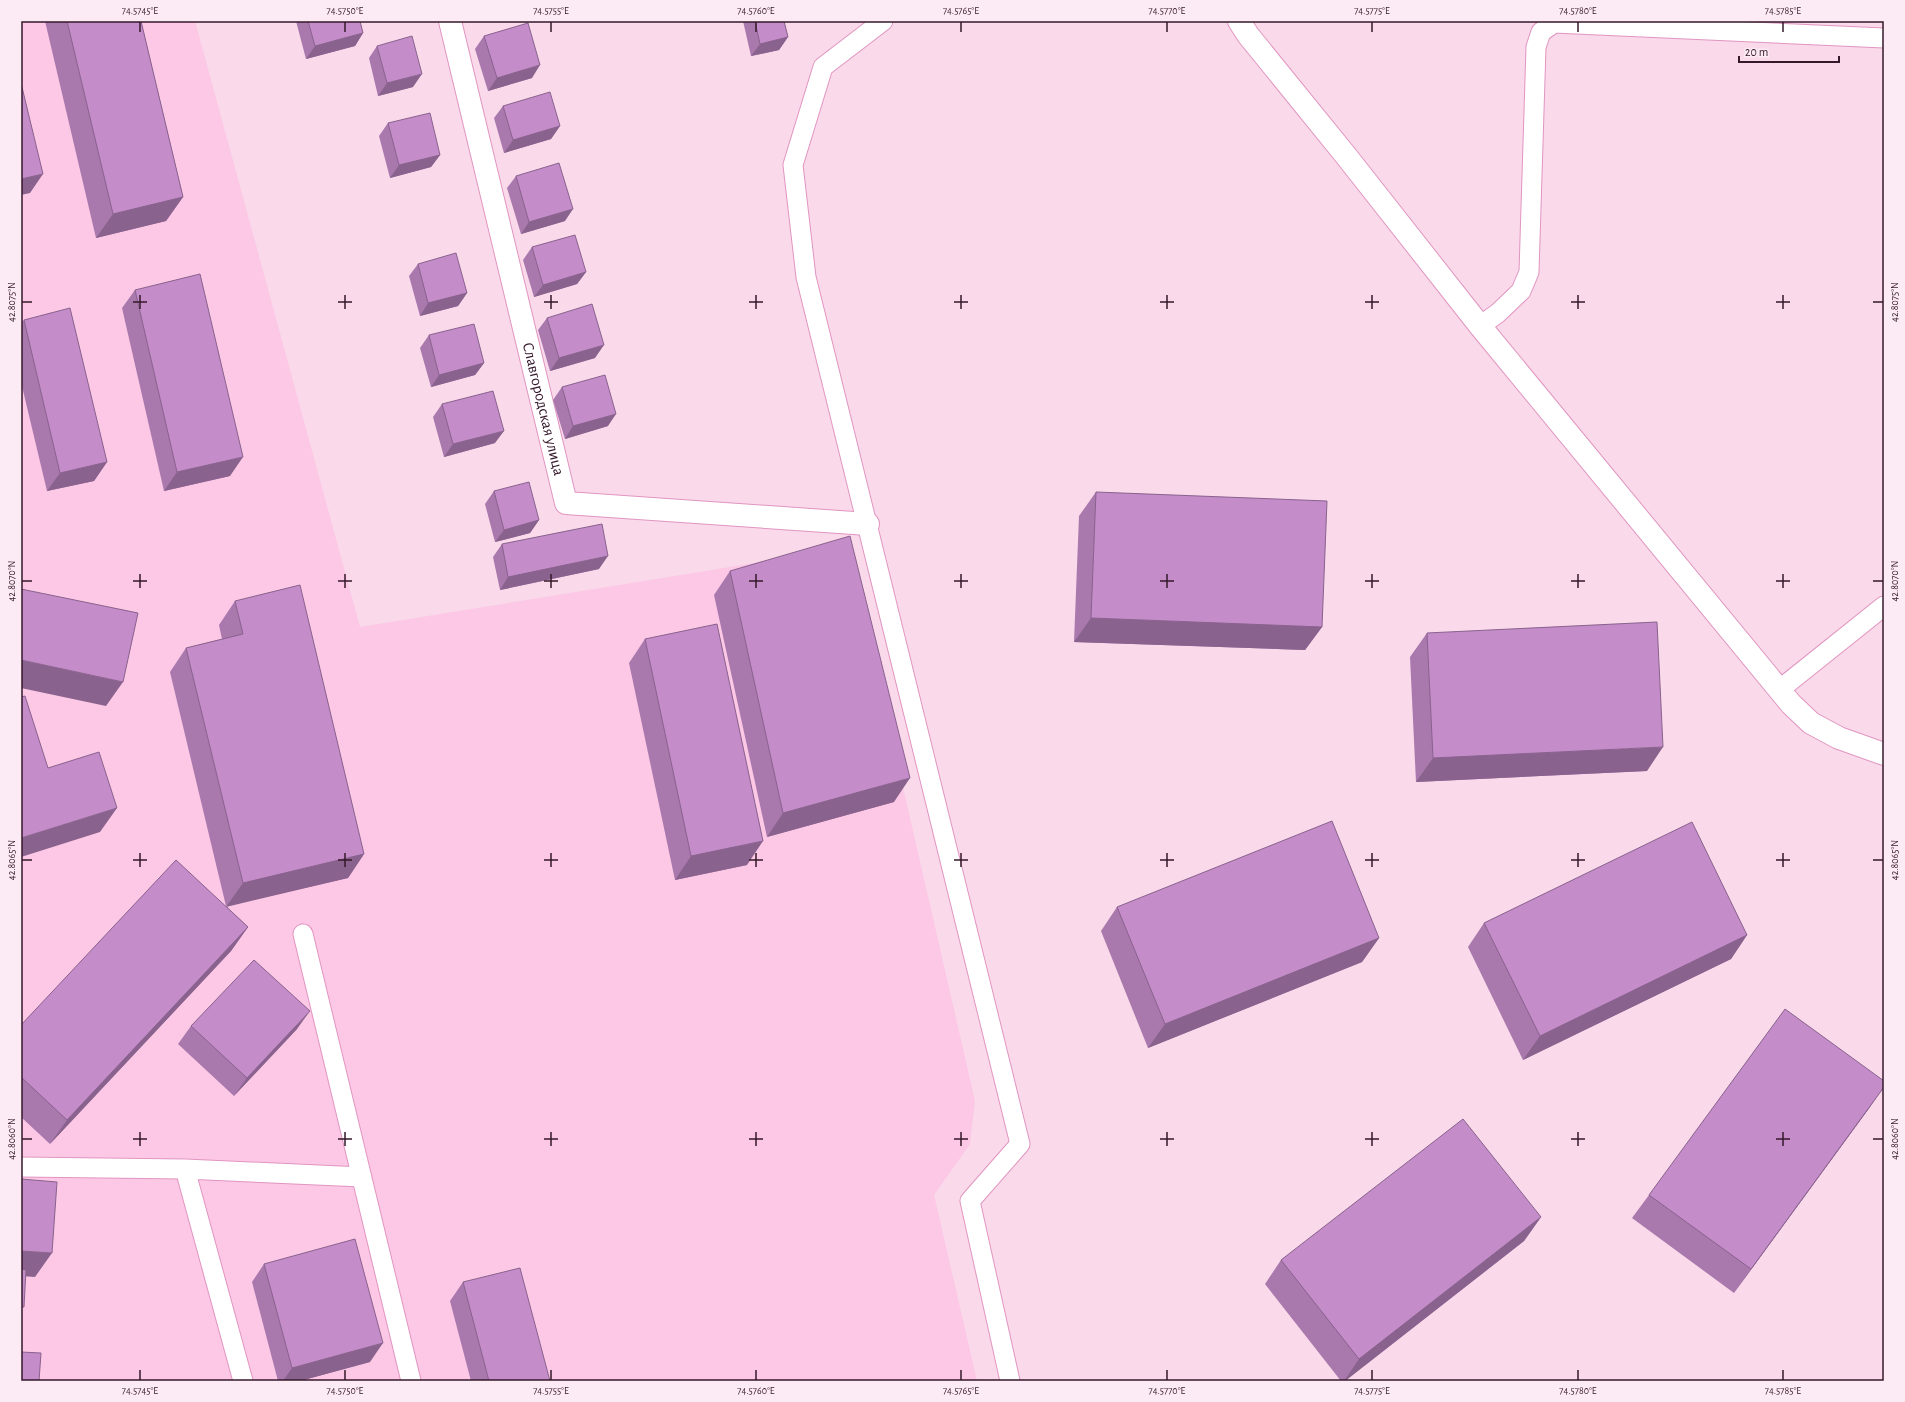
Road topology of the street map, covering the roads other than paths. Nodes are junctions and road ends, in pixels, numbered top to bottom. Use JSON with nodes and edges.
{"nodes":[{"id":1,"x":450,"y":21,"type":"edge"},
{"id":2,"x":883,"y":21,"type":"edge"},
{"id":3,"x":1239,"y":21,"type":"edge"},
{"id":4,"x":1884,"y":38,"type":"edge"},
{"id":5,"x":1480,"y":326,"type":"junction"},
{"id":6,"x":868,"y":524,"type":"junction"},
{"id":7,"x":1884,"y":606,"type":"edge"},
{"id":8,"x":1779,"y":690,"type":"junction"},
{"id":9,"x":1884,"y":754,"type":"edge"},
{"id":10,"x":303,"y":934,"type":"dead end"},
{"id":11,"x":21,"y":1167,"type":"edge"},
{"id":12,"x":185,"y":1169,"type":"junction"},
{"id":13,"x":362,"y":1177,"type":"junction"},
{"id":14,"x":243,"y":1381,"type":"edge"},
{"id":15,"x":411,"y":1381,"type":"edge"},
{"id":16,"x":1010,"y":1381,"type":"edge"}],
"edges":[{"from":1,"to":6,"type":"street","name":"Славгородская улица"},
{"from":2,"to":6,"type":"lane"},
{"from":3,"to":5,"type":"street"},
{"from":4,"to":5,"type":"lane"},
{"from":5,"to":8,"type":"street"},
{"from":6,"to":16,"type":"lane"},
{"from":7,"to":8,"type":"lane"},
{"from":8,"to":9,"type":"street"},
{"from":10,"to":13,"type":"lane"},
{"from":11,"to":12,"type":"lane"},
{"from":12,"to":13,"type":"lane"},
{"from":12,"to":14,"type":"lane"},
{"from":13,"to":15,"type":"lane"}]}
